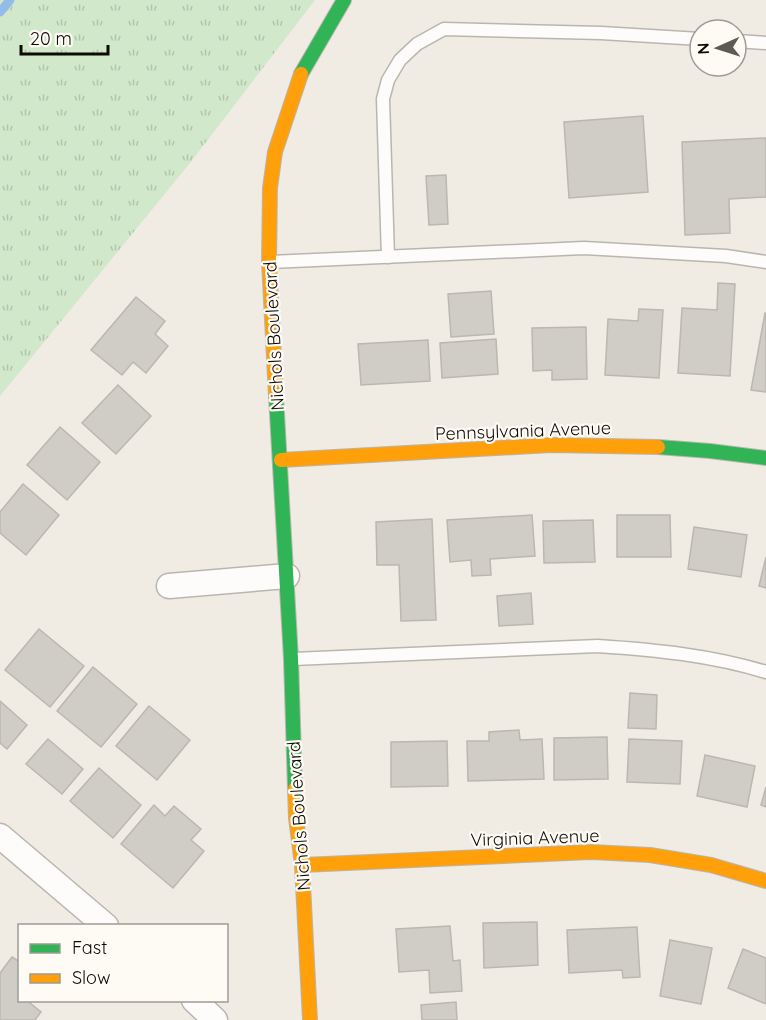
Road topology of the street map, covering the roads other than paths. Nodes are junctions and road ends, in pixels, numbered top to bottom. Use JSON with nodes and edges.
{"nodes":[{"id":1,"x":344,"y":0,"type":"edge"},
{"id":2,"x":688,"y":38,"type":"edge"},
{"id":3,"x":748,"y":42,"type":"edge"},
{"id":4,"x":766,"y":43,"type":"edge"},
{"id":5,"x":388,"y":256,"type":"junction"},
{"id":6,"x":269,"y":262,"type":"junction"},
{"id":7,"x":766,"y":262,"type":"edge"},
{"id":8,"x":766,"y":458,"type":"edge"},
{"id":9,"x":281,"y":460,"type":"junction"},
{"id":10,"x":287,"y":576,"type":"junction"},
{"id":11,"x":169,"y":586,"type":"dead end"},
{"id":12,"x":291,"y":659,"type":"junction"},
{"id":13,"x":766,"y":672,"type":"edge"},
{"id":14,"x":0,"y":836,"type":"edge"},
{"id":15,"x":302,"y":865,"type":"junction"},
{"id":16,"x":766,"y":881,"type":"edge"},
{"id":17,"x":104,"y":924,"type":"edge"},
{"id":18,"x":197,"y":1002,"type":"edge"},
{"id":19,"x":215,"y":1020,"type":"edge"},
{"id":20,"x":310,"y":1020,"type":"edge"}],
"edges":[{"from":1,"to":6,"type":"street","name":"Nichols Boulevard"},
{"from":2,"to":5,"type":"lane"},
{"from":3,"to":4,"type":"lane"},
{"from":5,"to":6,"type":"lane"},
{"from":5,"to":7,"type":"lane"},
{"from":6,"to":9,"type":"street","name":"Nichols Boulevard"},
{"from":8,"to":9,"type":"street","name":"Pennsylvania Avenue"},
{"from":9,"to":10,"type":"street","name":"Nichols Boulevard"},
{"from":10,"to":11,"type":"street"},
{"from":10,"to":12,"type":"street","name":"Nichols Boulevard"},
{"from":12,"to":13,"type":"lane"},
{"from":12,"to":15,"type":"street","name":"Nichols Boulevard"},
{"from":14,"to":17,"type":"street"},
{"from":15,"to":16,"type":"street","name":"Virginia Avenue"},
{"from":15,"to":20,"type":"street","name":"Nichols Boulevard"},
{"from":18,"to":19,"type":"street"}]}
